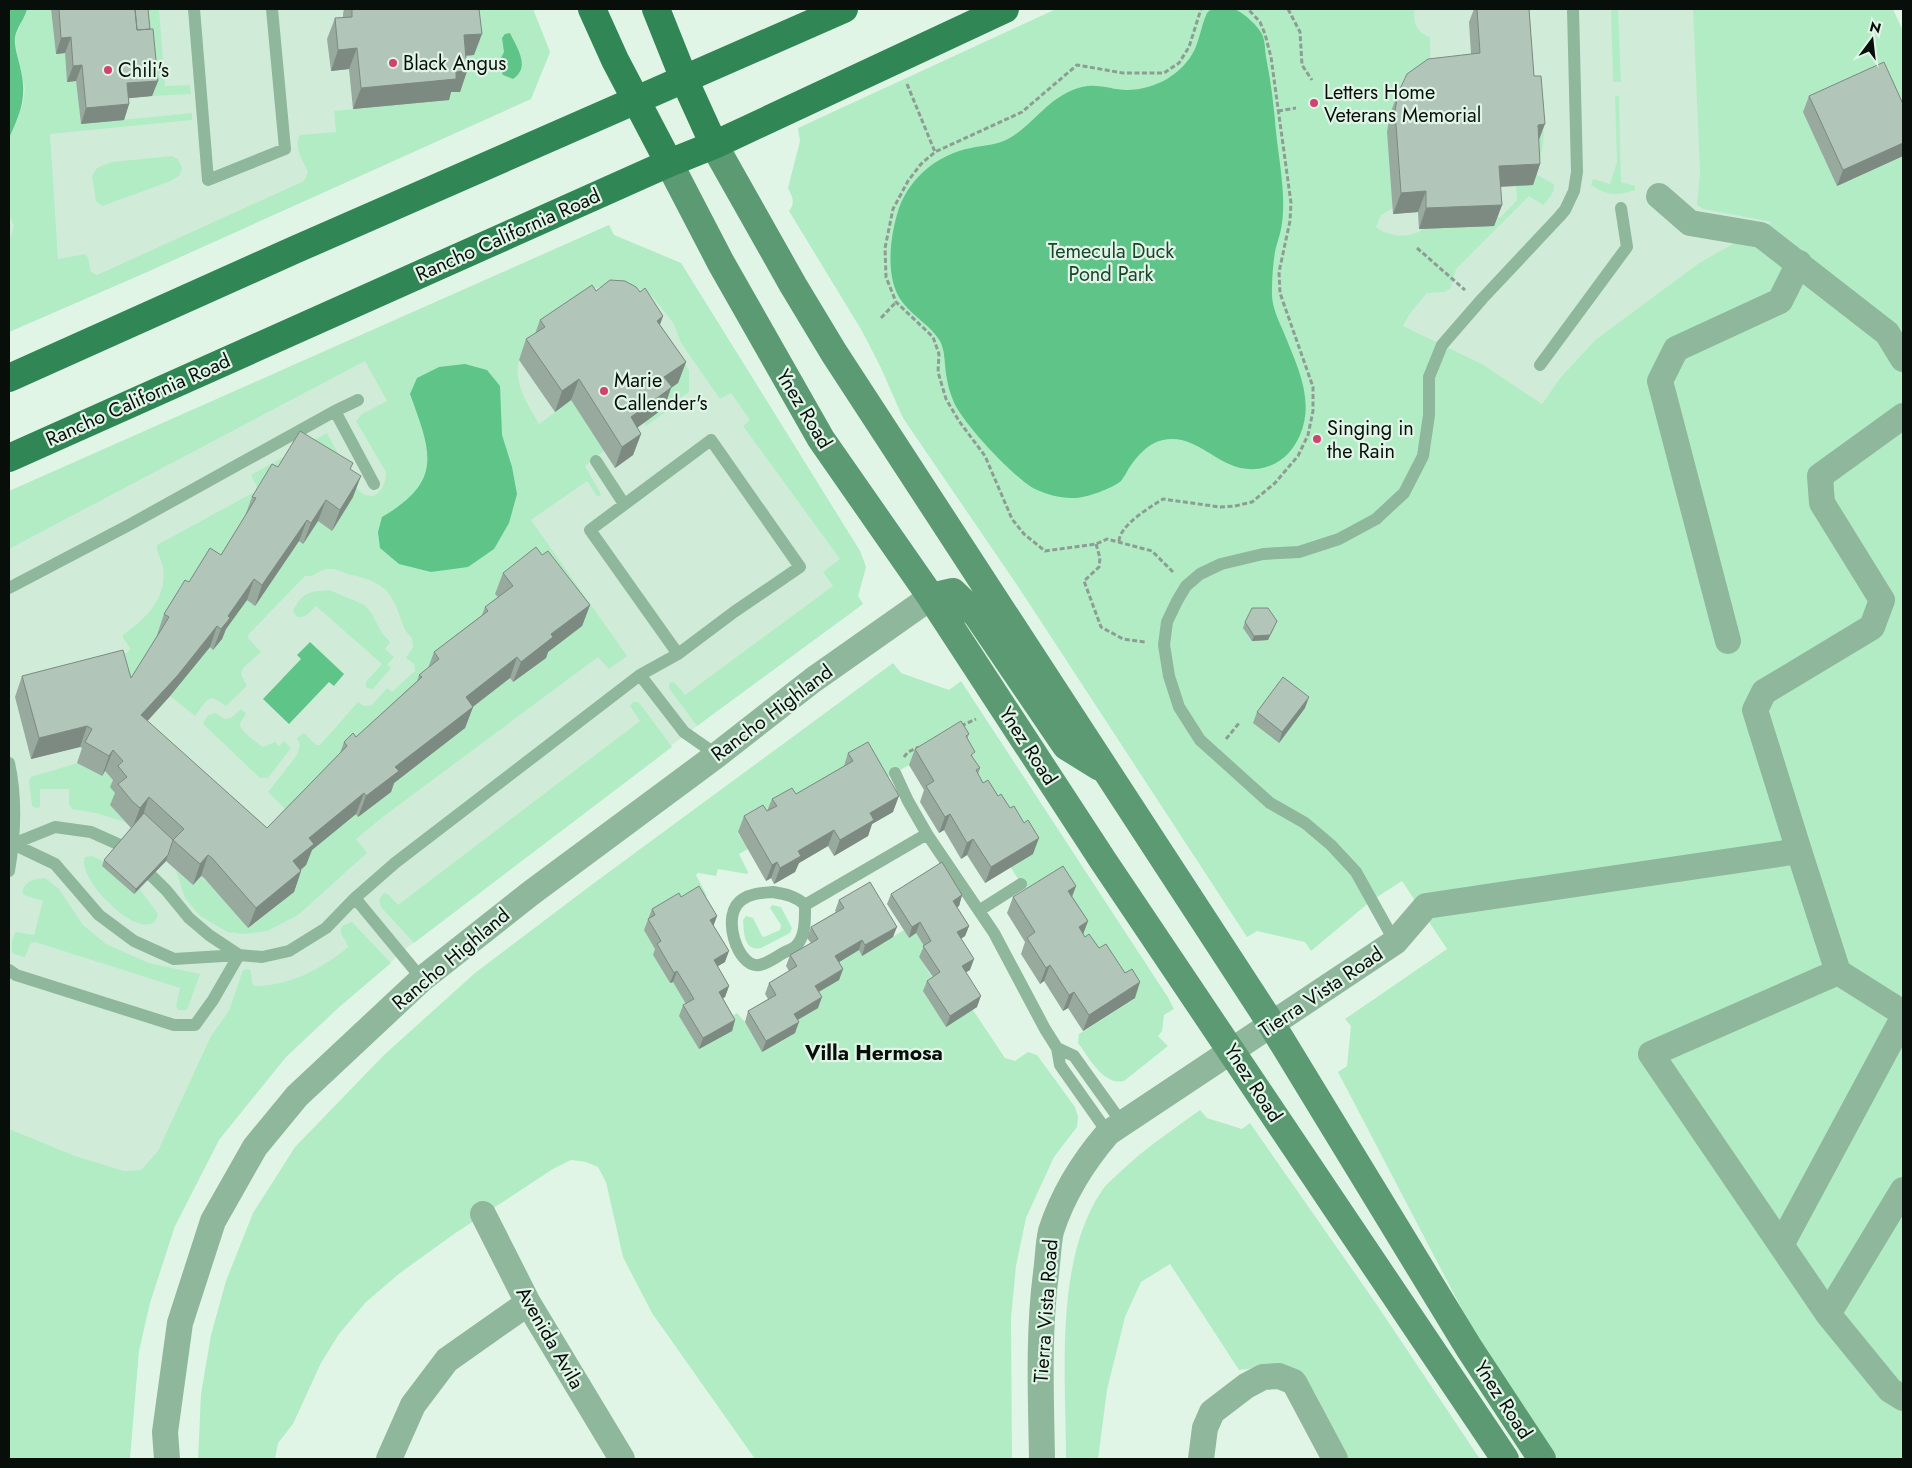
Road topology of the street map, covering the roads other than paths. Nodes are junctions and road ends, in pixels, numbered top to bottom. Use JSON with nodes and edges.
{"nodes":[{"id":1,"x":194,"y":9,"type":"edge"},
{"id":2,"x":272,"y":9,"type":"edge"},
{"id":3,"x":592,"y":9,"type":"edge"},
{"id":4,"x":656,"y":9,"type":"edge"},
{"id":5,"x":844,"y":9,"type":"edge"},
{"id":6,"x":1005,"y":9,"type":"edge"},
{"id":7,"x":1573,"y":9,"type":"edge"},
{"id":8,"x":684,"y":79,"type":"junction"},
{"id":9,"x":636,"y":99,"type":"junction"},
{"id":10,"x":714,"y":145,"type":"junction"},
{"id":11,"x":669,"y":163,"type":"junction"},
{"id":12,"x":1659,"y":196,"type":"dead end"},
{"id":13,"x":1622,"y":208,"type":"dead end"},
{"id":14,"x":1799,"y":263,"type":"junction"},
{"id":15,"x":1903,"y":359,"type":"edge"},
{"id":16,"x":1540,"y":365,"type":"dead end"},
{"id":17,"x":9,"y":378,"type":"edge"},
{"id":18,"x":358,"y":400,"type":"dead end"},
{"id":19,"x":335,"y":410,"type":"junction"},
{"id":20,"x":1903,"y":416,"type":"edge"},
{"id":21,"x":9,"y":458,"type":"edge"},
{"id":22,"x":596,"y":461,"type":"dead end"},
{"id":23,"x":374,"y":484,"type":"dead end"},
{"id":24,"x":624,"y":504,"type":"junction"},
{"id":25,"x":9,"y":588,"type":"edge"},
{"id":26,"x":931,"y":597,"type":"junction"},
{"id":27,"x":1728,"y":641,"type":"dead end"},
{"id":28,"x":678,"y":654,"type":"junction"},
{"id":29,"x":640,"y":674,"type":"junction"},
{"id":30,"x":717,"y":754,"type":"junction"},
{"id":31,"x":9,"y":764,"type":"edge"},
{"id":32,"x":1108,"y":772,"type":"junction"},
{"id":33,"x":895,"y":773,"type":"road end"},
{"id":34,"x":927,"y":834,"type":"junction"},
{"id":35,"x":13,"y":844,"type":"junction"},
{"id":36,"x":1799,"y":851,"type":"junction"},
{"id":37,"x":9,"y":871,"type":"edge"},
{"id":38,"x":1022,"y":884,"type":"dead end"},
{"id":39,"x":355,"y":898,"type":"junction"},
{"id":40,"x":805,"y":905,"type":"junction"},
{"id":41,"x":980,"y":910,"type":"junction"},
{"id":42,"x":1395,"y":942,"type":"junction"},
{"id":43,"x":239,"y":955,"type":"junction"},
{"id":44,"x":9,"y":970,"type":"edge"},
{"id":45,"x":1838,"y":972,"type":"junction"},
{"id":46,"x":422,"y":979,"type":"junction"},
{"id":47,"x":1903,"y":1013,"type":"edge"},
{"id":48,"x":1903,"y":1018,"type":"edge"},
{"id":49,"x":1272,"y":1025,"type":"junction"},
{"id":50,"x":1057,"y":1048,"type":"junction"},
{"id":51,"x":1232,"y":1052,"type":"junction"},
{"id":52,"x":1115,"y":1128,"type":"junction"},
{"id":53,"x":1903,"y":1190,"type":"edge"},
{"id":54,"x":483,"y":1214,"type":"dead end"},
{"id":55,"x":1781,"y":1245,"type":"junction"},
{"id":56,"x":528,"y":1304,"type":"junction"},
{"id":57,"x":1828,"y":1314,"type":"junction"},
{"id":58,"x":1903,"y":1398,"type":"edge"},
{"id":59,"x":167,"y":1459,"type":"edge"},
{"id":60,"x":389,"y":1459,"type":"edge"},
{"id":61,"x":622,"y":1459,"type":"edge"},
{"id":62,"x":1042,"y":1459,"type":"edge"},
{"id":63,"x":1201,"y":1459,"type":"edge"},
{"id":64,"x":1336,"y":1459,"type":"edge"},
{"id":65,"x":1505,"y":1459,"type":"edge"},
{"id":66,"x":1542,"y":1459,"type":"edge"}],
"edges":[{"from":1,"to":2,"type":"lane"},
{"from":3,"to":9,"type":"main road","name":"Ynez Road"},
{"from":4,"to":8,"type":"main road","name":"Ynez Road"},
{"from":5,"to":8,"type":"main road"},
{"from":6,"to":10,"type":"main road","name":"Rancho California Road"},
{"from":7,"to":42,"type":"lane"},
{"from":8,"to":9,"type":"main road"},
{"from":8,"to":10,"type":"main road","name":"Ynez Road"},
{"from":9,"to":11,"type":"main road","name":"Ynez Road"},
{"from":9,"to":17,"type":"main road"},
{"from":10,"to":11,"type":"main road","name":"Rancho California Road"},
{"from":10,"to":32,"type":"main road","name":"Ynez Road"},
{"from":11,"to":21,"type":"main road","name":"Rancho California Road"},
{"from":11,"to":26,"type":"main road","name":"Ynez Road"},
{"from":12,"to":14,"type":"street"},
{"from":13,"to":16,"type":"lane"},
{"from":14,"to":15,"type":"street"},
{"from":14,"to":27,"type":"street"},
{"from":18,"to":19,"type":"lane"},
{"from":19,"to":23,"type":"lane"},
{"from":19,"to":25,"type":"lane"},
{"from":20,"to":36,"type":"street"},
{"from":22,"to":24,"type":"lane"},
{"from":24,"to":28,"type":"lane"},
{"from":24,"to":28,"type":"lane"},
{"from":26,"to":30,"type":"street","name":"Rancho Highland"},
{"from":26,"to":32,"type":"main road"},
{"from":26,"to":51,"type":"main road","name":"Ynez Road"},
{"from":28,"to":29,"type":"lane"},
{"from":29,"to":30,"type":"lane"},
{"from":29,"to":39,"type":"lane"},
{"from":30,"to":46,"type":"street","name":"Rancho Highland"},
{"from":31,"to":35,"type":"lane"},
{"from":32,"to":49,"type":"main road","name":"Ynez Road"},
{"from":33,"to":34,"type":"lane"},
{"from":34,"to":40,"type":"lane"},
{"from":34,"to":41,"type":"lane"},
{"from":35,"to":37,"type":"lane"},
{"from":35,"to":43,"type":"lane"},
{"from":35,"to":43,"type":"lane"},
{"from":36,"to":42,"type":"street","name":"Tierra Vista Road"},
{"from":36,"to":45,"type":"street"},
{"from":38,"to":41,"type":"lane"},
{"from":39,"to":43,"type":"lane"},
{"from":39,"to":46,"type":"lane"},
{"from":40,"to":40,"type":"lane"},
{"from":41,"to":50,"type":"lane"},
{"from":42,"to":49,"type":"street","name":"Tierra Vista Road"},
{"from":43,"to":44,"type":"lane"},
{"from":45,"to":47,"type":"street"},
{"from":45,"to":55,"type":"street"},
{"from":46,"to":59,"type":"street","name":"Rancho Highland"},
{"from":48,"to":55,"type":"street"},
{"from":49,"to":51,"type":"street","name":"Tierra Vista Road"},
{"from":49,"to":66,"type":"main road","name":"Ynez Road"},
{"from":50,"to":52,"type":"lane"},
{"from":50,"to":52,"type":"lane"},
{"from":51,"to":52,"type":"street","name":"Tierra Vista Road"},
{"from":51,"to":65,"type":"main road","name":"Ynez Road"},
{"from":52,"to":62,"type":"street","name":"Tierra Vista Road"},
{"from":53,"to":57,"type":"street"},
{"from":54,"to":56,"type":"street","name":"Avenida Avila"},
{"from":55,"to":57,"type":"street"},
{"from":56,"to":60,"type":"street"},
{"from":56,"to":61,"type":"street","name":"Avenida Avila"},
{"from":57,"to":58,"type":"street"},
{"from":63,"to":64,"type":"street"}]}
